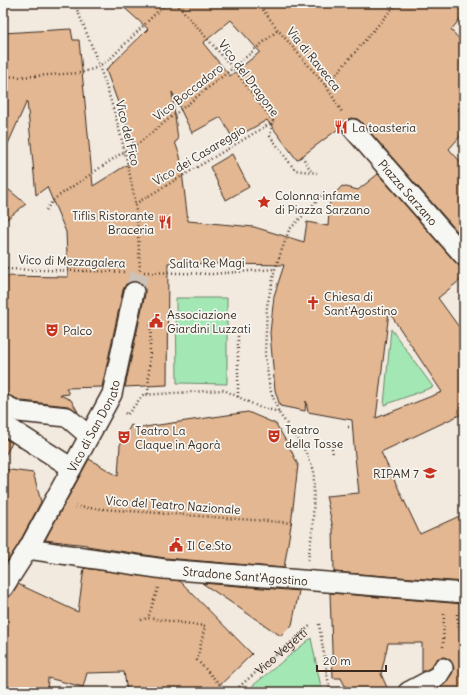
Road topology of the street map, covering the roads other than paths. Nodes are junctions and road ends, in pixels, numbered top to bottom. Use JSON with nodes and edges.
{"nodes":[{"id":1,"x":352,"y":129,"type":"road end"},
{"id":2,"x":464,"y":256,"type":"edge"},
{"id":3,"x":134,"y":292,"type":"tunnel mouth"},
{"id":4,"x":3,"y":404,"type":"edge"},
{"id":5,"x":3,"y":424,"type":"edge"},
{"id":6,"x":89,"y":436,"type":"junction"},
{"id":7,"x":72,"y":468,"type":"junction"},
{"id":8,"x":28,"y":549,"type":"junction"},
{"id":9,"x":3,"y":588,"type":"edge"},
{"id":10,"x":461,"y":601,"type":"edge"},
{"id":11,"x":443,"y":668,"type":"road end"},
{"id":12,"x":408,"y":692,"type":"edge"}],
"edges":[{"from":1,"to":2,"type":"street","name":"Piazza Sarzano"},
{"from":3,"to":6,"type":"street","name":"Vico di San Donato"},
{"from":4,"to":6,"type":"street"},
{"from":5,"to":7,"type":"street"},
{"from":6,"to":7,"type":"street","name":"Vico di San Donato"},
{"from":7,"to":8,"type":"street","name":"Vico di San Donato"},
{"from":8,"to":9,"type":"street","name":"Vico di San Donato"},
{"from":8,"to":10,"type":"street","name":"Stradone Sant'Agostino"},
{"from":11,"to":12,"type":"street"}]}
